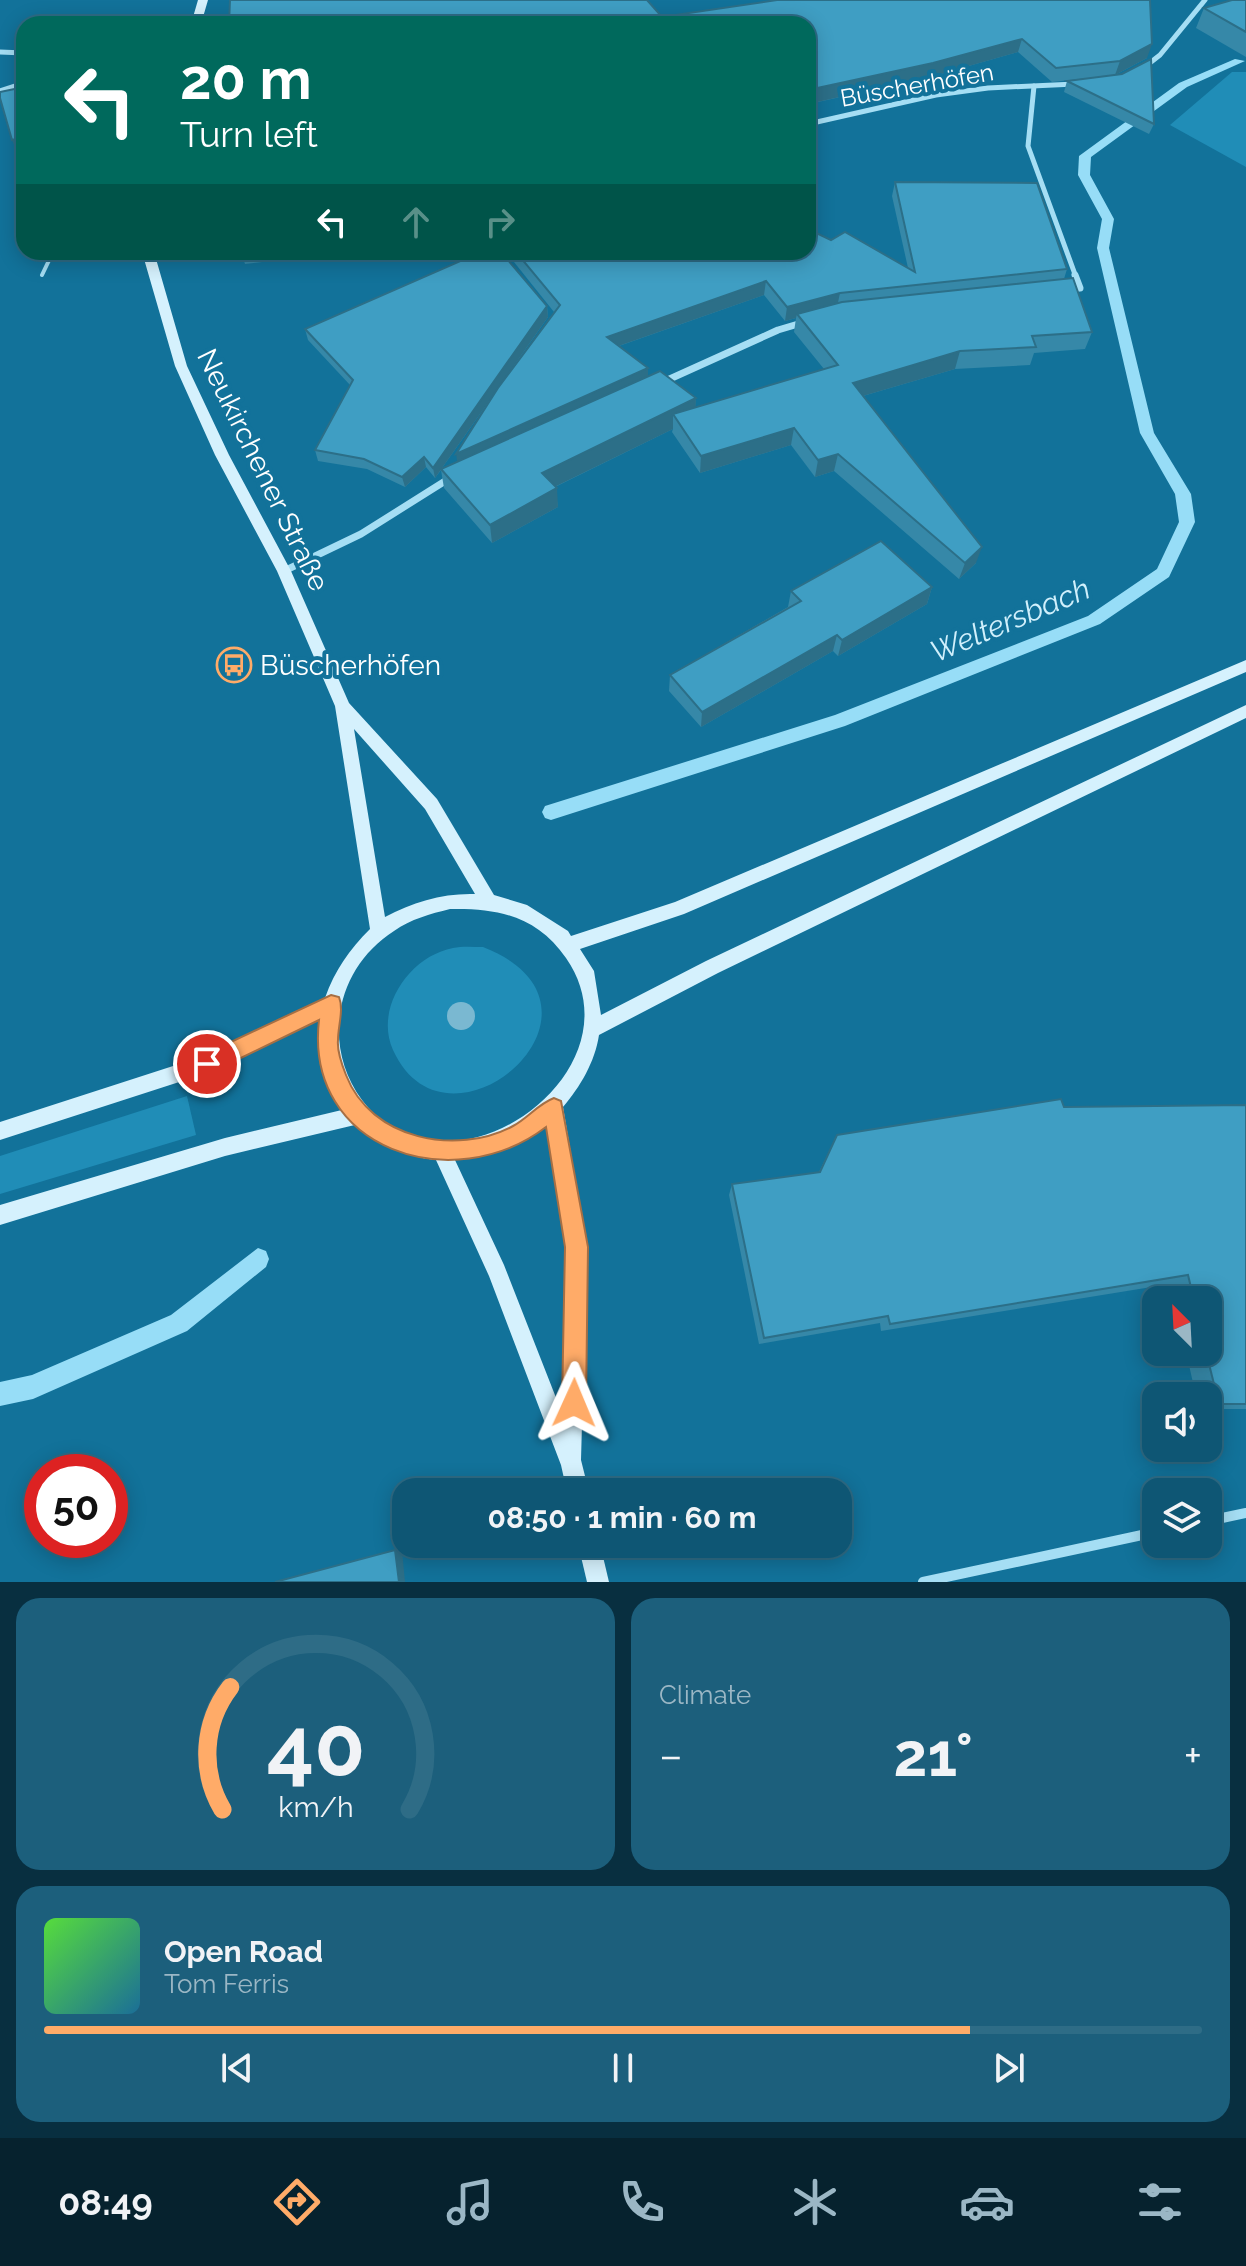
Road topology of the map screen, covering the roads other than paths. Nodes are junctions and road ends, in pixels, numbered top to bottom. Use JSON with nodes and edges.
{"nodes":[{"id":1,"x":1205,"y":0,"type":"edge"},
{"id":2,"x":1134,"y":74,"type":"edge"},
{"id":3,"x":1077,"y":84,"type":"edge"},
{"id":4,"x":1034,"y":86,"type":"junction"},
{"id":5,"x":816,"y":122,"type":"edge"},
{"id":6,"x":49,"y":260,"type":"edge"},
{"id":7,"x":150,"y":260,"type":"edge"},
{"id":8,"x":42,"y":275,"type":"dead end"},
{"id":9,"x":1065,"y":289,"type":"edge"},
{"id":10,"x":808,"y":322,"type":"edge"},
{"id":11,"x":661,"y":383,"type":"edge"},
{"id":12,"x":451,"y":469,"type":"edge"},
{"id":13,"x":458,"y":475,"type":"edge"},
{"id":14,"x":443,"y":481,"type":"junction"},
{"id":15,"x":284,"y":571,"type":"junction"},
{"id":16,"x":1246,"y":666,"type":"edge"},
{"id":17,"x":343,"y":706,"type":"junction"},
{"id":18,"x":1246,"y":711,"type":"edge"},
{"id":19,"x":488,"y":901,"type":"junction"},
{"id":20,"x":379,"y":932,"type":"junction"},
{"id":21,"x":568,"y":945,"type":"junction"},
{"id":22,"x":331,"y":1004,"type":"junction"},
{"id":23,"x":593,"y":1029,"type":"junction"},
{"id":24,"x":554,"y":1109,"type":"junction"},
{"id":25,"x":359,"y":1115,"type":"junction"},
{"id":26,"x":0,"y":1131,"type":"edge"},
{"id":27,"x":442,"y":1152,"type":"junction"},
{"id":28,"x":0,"y":1215,"type":"edge"},
{"id":29,"x":572,"y":1465,"type":"junction"},
{"id":30,"x":575,"y":1478,"type":"edge"},
{"id":31,"x":1246,"y":1513,"type":"edge"},
{"id":32,"x":1222,"y":1518,"type":"edge"},
{"id":33,"x":1142,"y":1535,"type":"edge"},
{"id":34,"x":592,"y":1558,"type":"edge"},
{"id":35,"x":598,"y":1582,"type":"edge"},
{"id":36,"x":923,"y":1582,"type":"edge"}],
"edges":[{"from":1,"to":2,"type":"street"},
{"from":3,"to":4,"type":"street","name":"Büscherhöfen"},
{"from":4,"to":5,"type":"street","name":"Büscherhöfen"},
{"from":4,"to":9,"type":"street","name":"Büscherhöfen"},
{"from":6,"to":8,"type":"lane"},
{"from":7,"to":15,"type":"main road","name":"Neukirchener Straße"},
{"from":10,"to":11,"type":"street"},
{"from":12,"to":14,"type":"lane"},
{"from":13,"to":14,"type":"street"},
{"from":14,"to":15,"type":"street"},
{"from":15,"to":17,"type":"main road","name":"Neukirchener Straße"},
{"from":16,"to":21,"type":"main road"},
{"from":17,"to":19,"type":"main road","name":"Neukirchener Straße"},
{"from":17,"to":20,"type":"main road","name":"Neukirchener Straße"},
{"from":18,"to":23,"type":"main road"},
{"from":19,"to":20,"type":"main road"},
{"from":19,"to":21,"type":"main road"},
{"from":20,"to":22,"type":"main road"},
{"from":21,"to":23,"type":"main road"},
{"from":22,"to":25,"type":"main road"},
{"from":22,"to":26,"type":"main road"},
{"from":23,"to":24,"type":"main road"},
{"from":24,"to":27,"type":"main road"},
{"from":24,"to":29,"type":"main road"},
{"from":25,"to":27,"type":"main road"},
{"from":25,"to":28,"type":"main road"},
{"from":27,"to":29,"type":"main road"},
{"from":29,"to":30,"type":"main road"},
{"from":31,"to":32,"type":"street"},
{"from":33,"to":36,"type":"street"},
{"from":34,"to":35,"type":"main road"}]}
